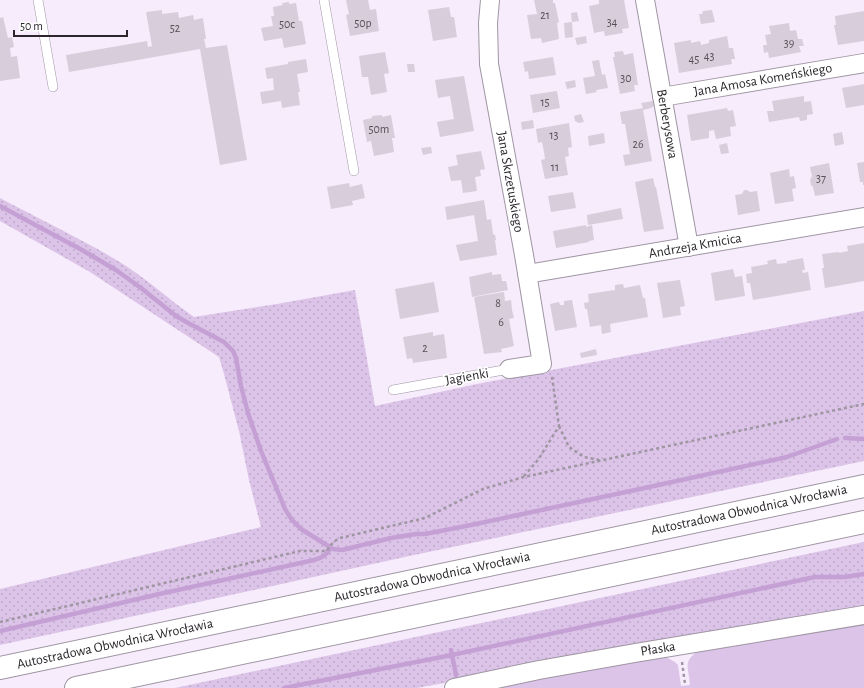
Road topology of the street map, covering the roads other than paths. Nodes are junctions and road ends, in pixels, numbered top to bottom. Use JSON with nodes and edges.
{"nodes":[{"id":1,"x":38,"y":0,"type":"edge"},
{"id":2,"x":324,"y":0,"type":"edge"},
{"id":3,"x":490,"y":0,"type":"edge"},
{"id":4,"x":645,"y":0,"type":"edge"},
{"id":5,"x":864,"y":63,"type":"edge"},
{"id":6,"x":52,"y":87,"type":"dead end"},
{"id":7,"x":662,"y":97,"type":"junction"},
{"id":8,"x":354,"y":171,"type":"dead end"},
{"id":9,"x":864,"y":217,"type":"edge"},
{"id":10,"x":689,"y":247,"type":"junction"},
{"id":11,"x":527,"y":274,"type":"junction"},
{"id":12,"x":542,"y":364,"type":"joint"},
{"id":13,"x":509,"y":370,"type":"joint"},
{"id":14,"x":392,"y":390,"type":"dead end"},
{"id":15,"x":864,"y":486,"type":"edge"},
{"id":16,"x":864,"y":522,"type":"edge"},
{"id":17,"x":864,"y":615,"type":"edge"},
{"id":18,"x":0,"y":668,"type":"edge"},
{"id":19,"x":76,"y":688,"type":"edge"},
{"id":20,"x":454,"y":688,"type":"edge"}],
"edges":[{"from":1,"to":6,"type":"lane"},
{"from":2,"to":8,"type":"lane"},
{"from":3,"to":11,"type":"street","name":"Jana Skrzetuskiego"},
{"from":4,"to":7,"type":"street","name":"Berberysowa"},
{"from":5,"to":7,"type":"street","name":"Jana Amosa Komeńskiego"},
{"from":7,"to":10,"type":"street","name":"Berberysowa"},
{"from":9,"to":10,"type":"street","name":"Andrzeja Kmicica"},
{"from":10,"to":11,"type":"street","name":"Andrzeja Kmicica"},
{"from":11,"to":12,"type":"street","name":"Jana Skrzetuskiego"},
{"from":12,"to":13,"type":"street","name":"Jagienki"},
{"from":13,"to":14,"type":"lane","name":"Jagienki"},
{"from":15,"to":18,"type":"highway","name":"Autostradowa Obwodnica Wrocławia"},
{"from":16,"to":19,"type":"highway"},
{"from":17,"to":20,"type":"street","name":"Płaska"}]}
